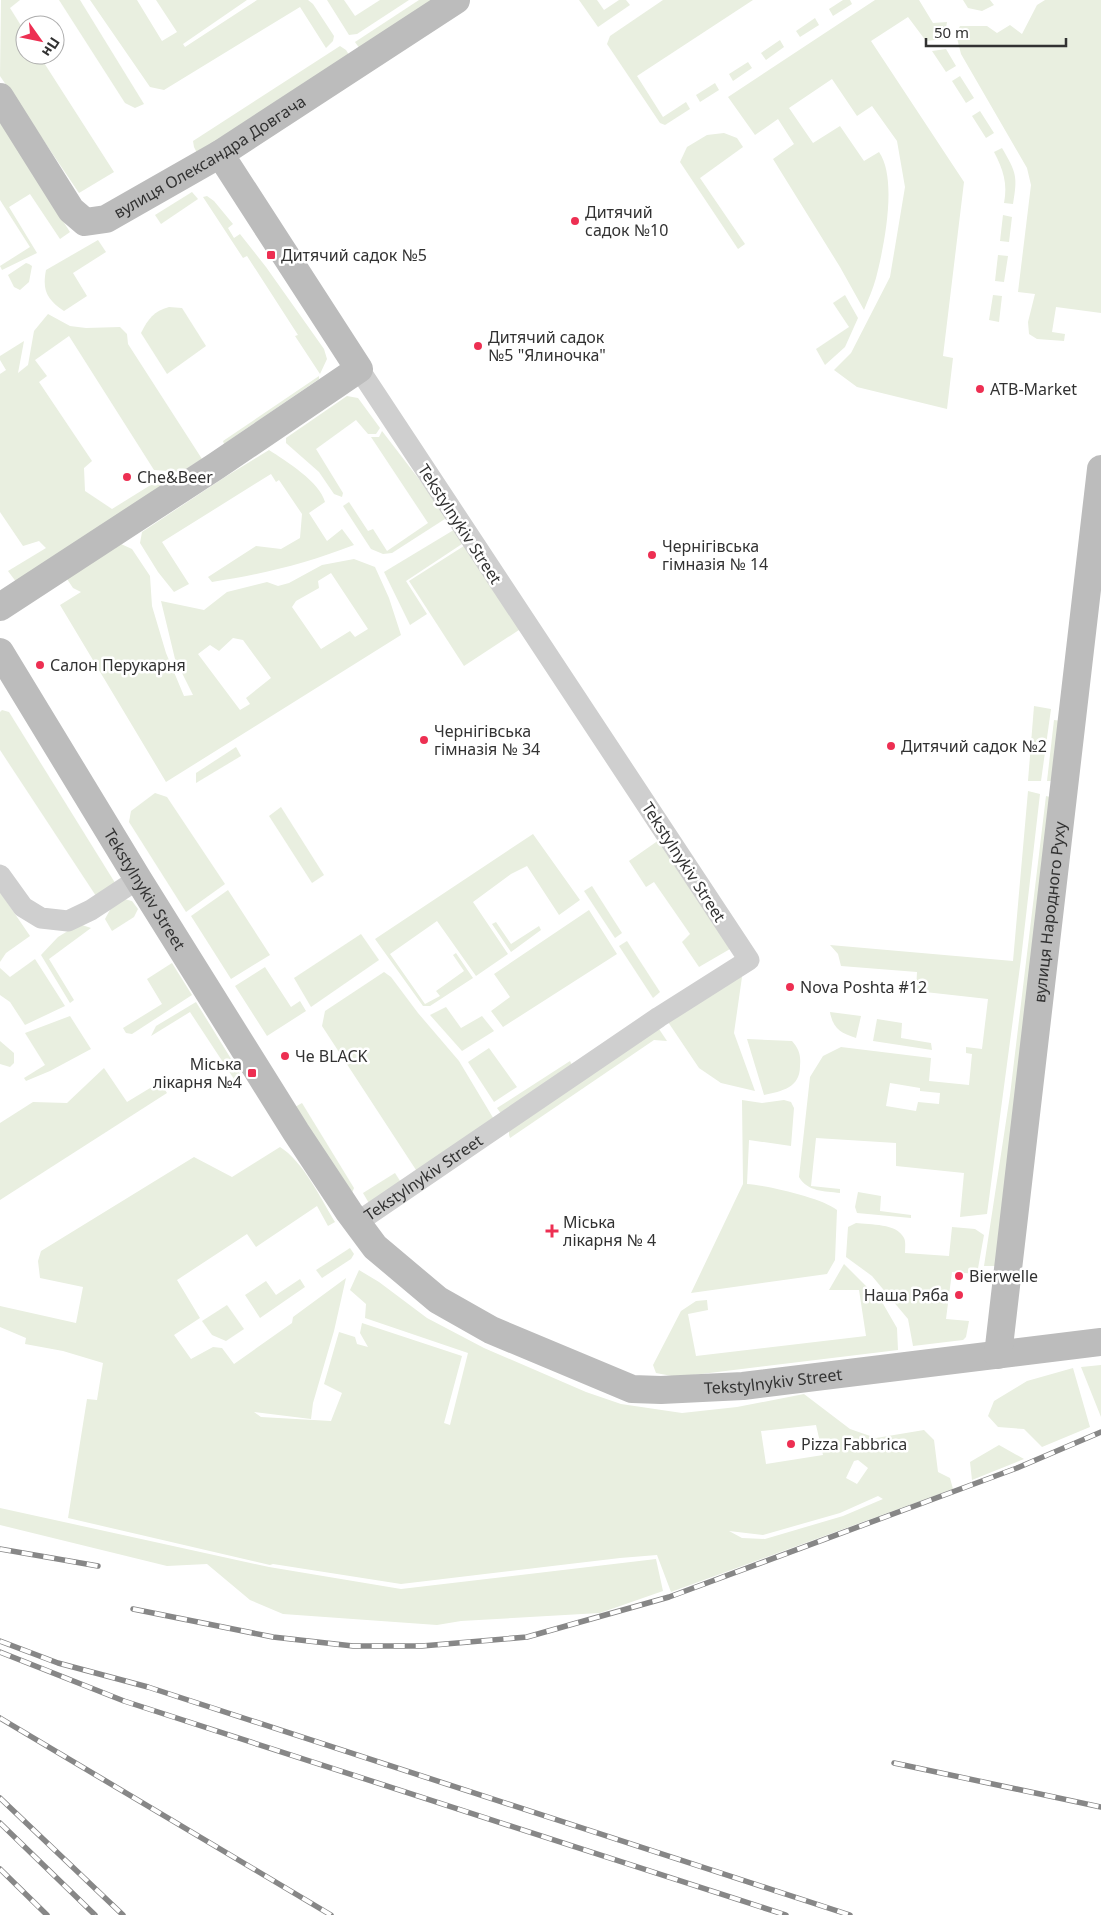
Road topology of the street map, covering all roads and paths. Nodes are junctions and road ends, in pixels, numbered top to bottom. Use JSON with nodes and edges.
{"nodes":[{"id":1,"x":456,"y":0,"type":"edge"},
{"id":2,"x":0,"y":97,"type":"edge"},
{"id":3,"x":220,"y":154,"type":"junction"},
{"id":4,"x":359,"y":369,"type":"junction"},
{"id":5,"x":1101,"y":470,"type":"edge"},
{"id":6,"x":0,"y":607,"type":"edge"},
{"id":7,"x":0,"y":652,"type":"edge"},
{"id":8,"x":0,"y":875,"type":"edge"},
{"id":9,"x":138,"y":879,"type":"junction"},
{"id":10,"x":358,"y":1224,"type":"junction"},
{"id":11,"x":1101,"y":1342,"type":"edge"},
{"id":12,"x":998,"y":1355,"type":"junction"}],
"edges":[{"from":1,"to":3,"type":"street","name":"вулиця Олександра Довгача"},
{"from":2,"to":3,"type":"street","name":"вулиця Олександра Довгача"},
{"from":3,"to":4,"type":"street","name":"Tekstylnykiv Street"},
{"from":4,"to":6,"type":"street"},
{"from":4,"to":10,"type":"street","name":"Tekstylnykiv Street"},
{"from":5,"to":12,"type":"street","name":"вулиця Народного Руху"},
{"from":7,"to":9,"type":"street","name":"Tekstylnykiv Street"},
{"from":8,"to":9,"type":"street"},
{"from":9,"to":10,"type":"street","name":"Tekstylnykiv Street"},
{"from":10,"to":12,"type":"street","name":"Tekstylnykiv Street"},
{"from":11,"to":12,"type":"street","name":"Tekstylnykiv Street"}]}
